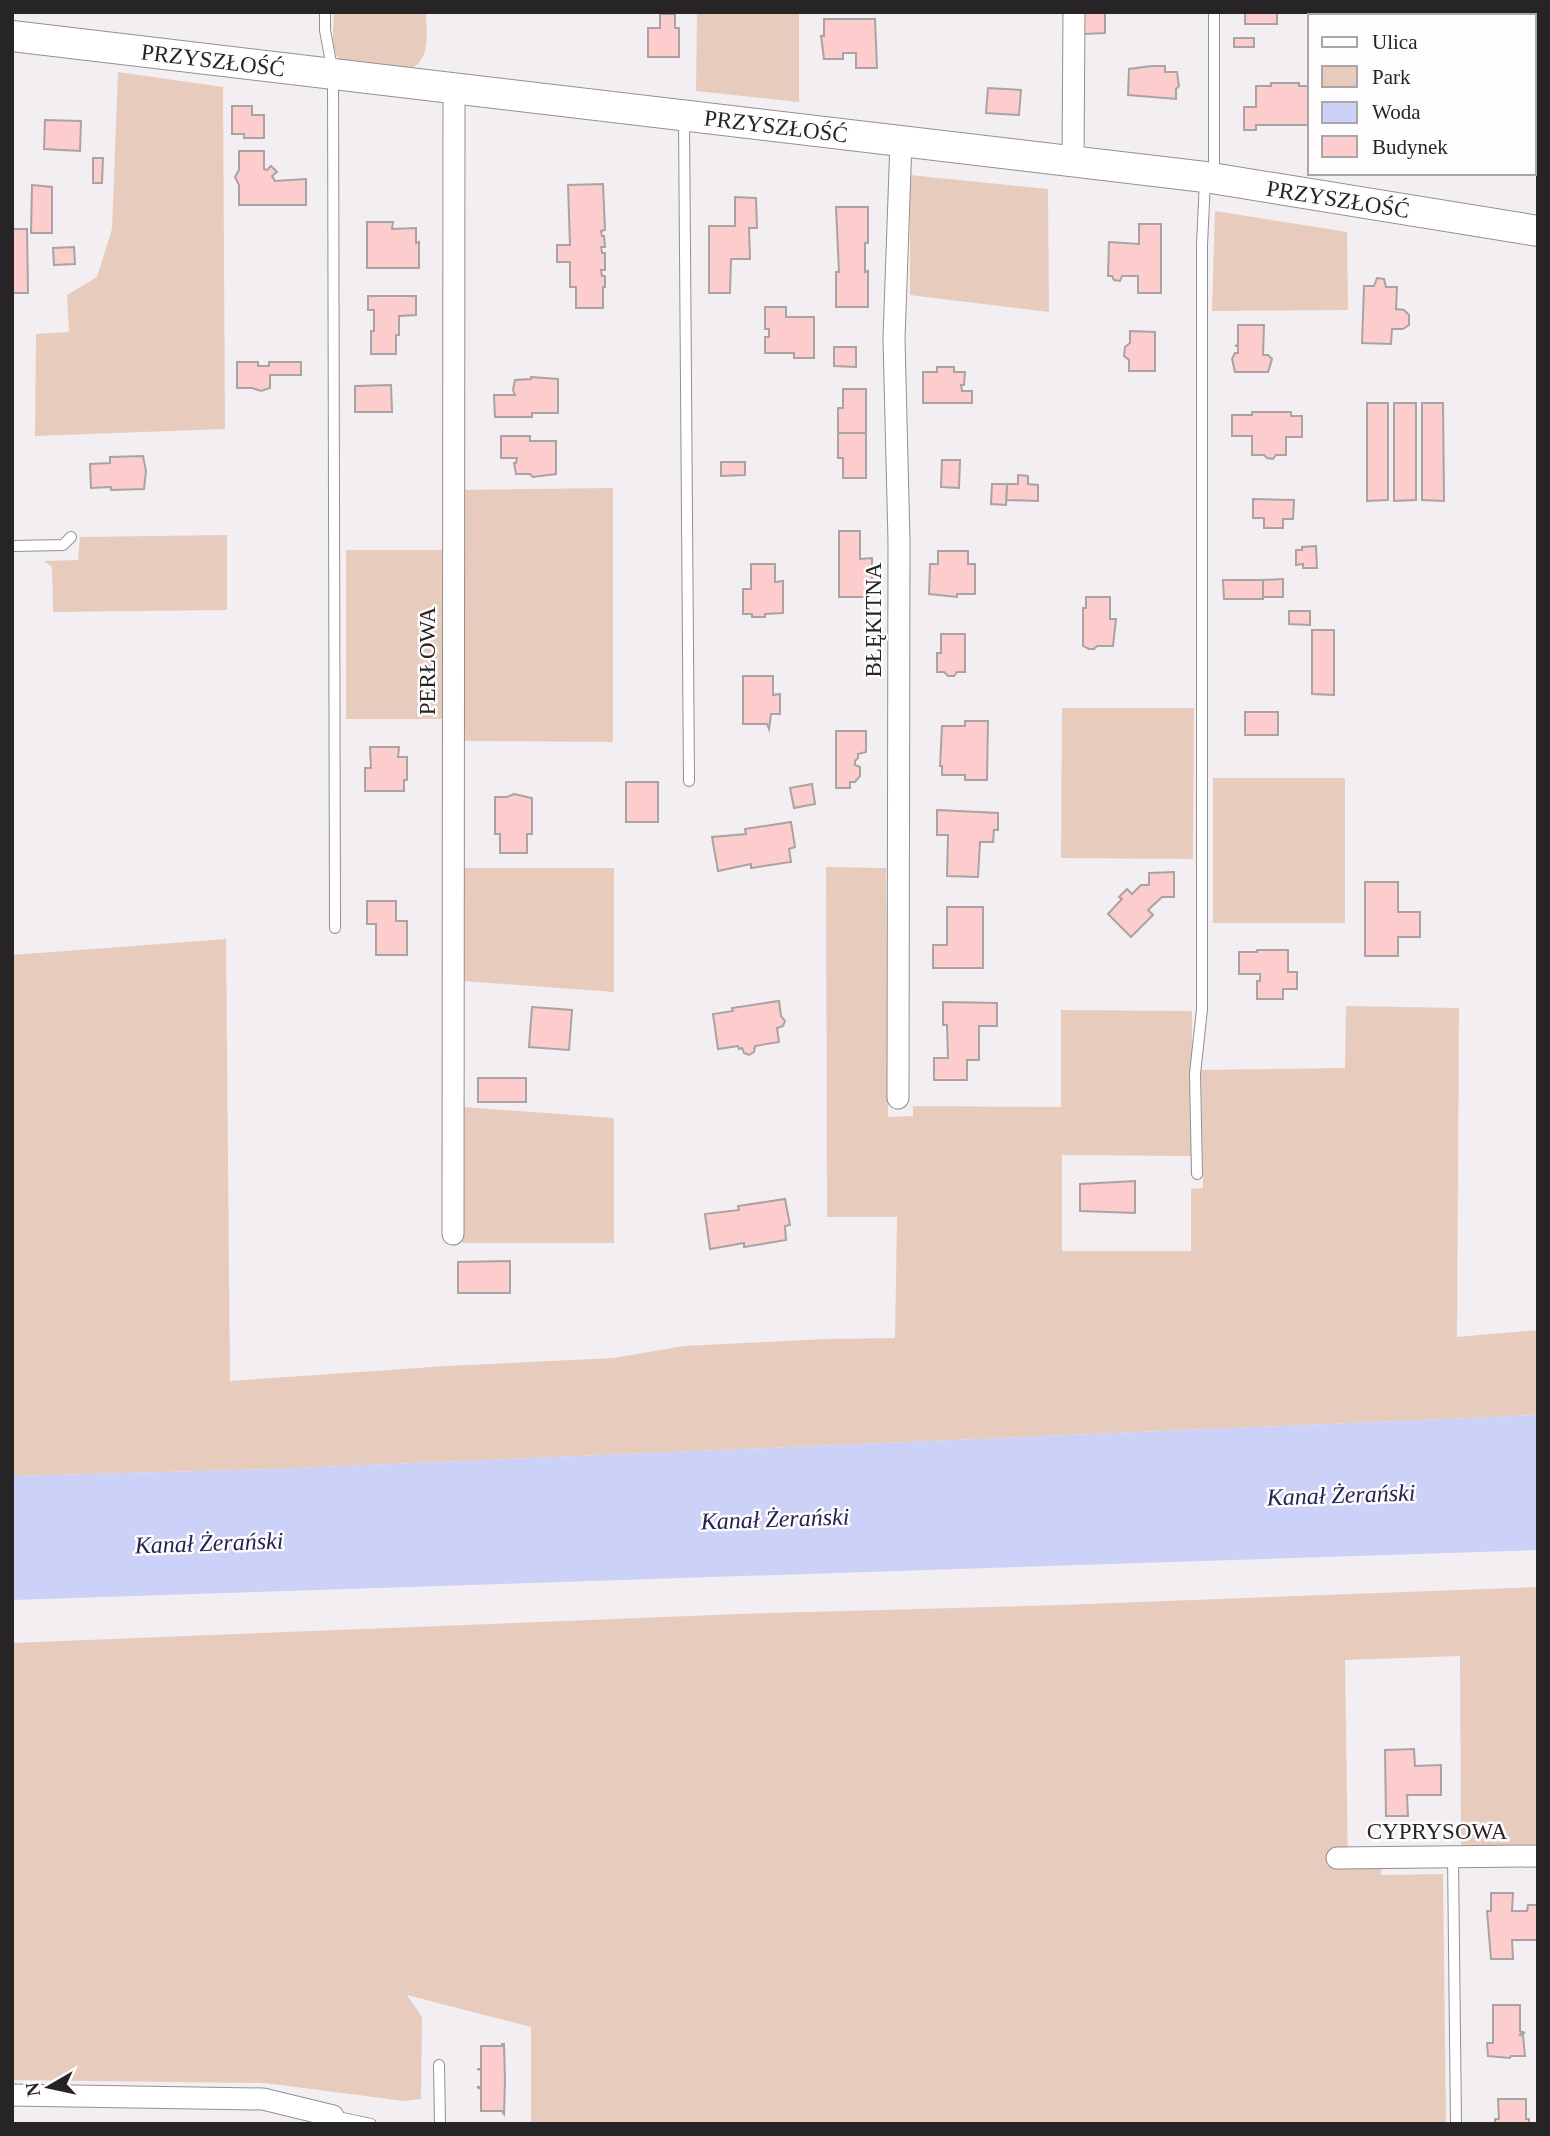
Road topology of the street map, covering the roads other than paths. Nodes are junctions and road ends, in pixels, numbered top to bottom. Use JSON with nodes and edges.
{"nodes":[{"id":1,"x":325,"y":12,"type":"edge"},
{"id":2,"x":1074,"y":12,"type":"edge"},
{"id":3,"x":1214,"y":12,"type":"edge"},
{"id":4,"x":12,"y":36,"type":"edge"},
{"id":5,"x":333,"y":74,"type":"junction"},
{"id":6,"x":454,"y":89,"type":"junction"},
{"id":7,"x":684,"y":115,"type":"junction"},
{"id":8,"x":901,"y":141,"type":"junction"},
{"id":9,"x":1073,"y":162,"type":"junction"},
{"id":10,"x":1210,"y":178,"type":"junction"},
{"id":11,"x":1538,"y":232,"type":"edge"},
{"id":12,"x":71,"y":537,"type":"dead end"},
{"id":13,"x":12,"y":546,"type":"edge"},
{"id":14,"x":689,"y":781,"type":"dead end"},
{"id":15,"x":335,"y":928,"type":"dead end"},
{"id":16,"x":898,"y":1098,"type":"dead end"},
{"id":17,"x":1197,"y":1174,"type":"dead end"},
{"id":18,"x":453,"y":1234,"type":"dead end"},
{"id":19,"x":1538,"y":1856,"type":"edge"},
{"id":20,"x":1453,"y":1857,"type":"junction"},
{"id":21,"x":1337,"y":1858,"type":"dead end"},
{"id":22,"x":439,"y":2066,"type":"dead end"},
{"id":23,"x":12,"y":2095,"type":"edge"},
{"id":24,"x":333,"y":2120,"type":"edge"},
{"id":25,"x":371,"y":2124,"type":"edge"},
{"id":26,"x":440,"y":2124,"type":"edge"},
{"id":27,"x":1456,"y":2124,"type":"edge"}],
"edges":[{"from":1,"to":5,"type":"lane"},
{"from":2,"to":9,"type":"street"},
{"from":3,"to":10,"type":"lane"},
{"from":4,"to":5,"type":"street","name":"PRZYSZŁOŚĆ"},
{"from":5,"to":6,"type":"street","name":"PRZYSZŁOŚĆ"},
{"from":5,"to":15,"type":"lane"},
{"from":6,"to":7,"type":"street","name":"PRZYSZŁOŚĆ"},
{"from":6,"to":18,"type":"street","name":"PERŁOWA"},
{"from":7,"to":8,"type":"street","name":"PRZYSZŁOŚĆ"},
{"from":7,"to":14,"type":"lane"},
{"from":8,"to":9,"type":"street","name":"PRZYSZŁOŚĆ"},
{"from":8,"to":16,"type":"street","name":"BŁĘKITNA"},
{"from":9,"to":10,"type":"street","name":"PRZYSZŁOŚĆ"},
{"from":10,"to":11,"type":"street","name":"PRZYSZŁOŚĆ"},
{"from":10,"to":17,"type":"lane"},
{"from":12,"to":13,"type":"lane"},
{"from":19,"to":20,"type":"street","name":"CYPRYSOWA"},
{"from":20,"to":21,"type":"street","name":"CYPRYSOWA"},
{"from":20,"to":27,"type":"lane"},
{"from":22,"to":26,"type":"lane"},
{"from":23,"to":24,"type":"street"},
{"from":24,"to":25,"type":"lane"}]}
